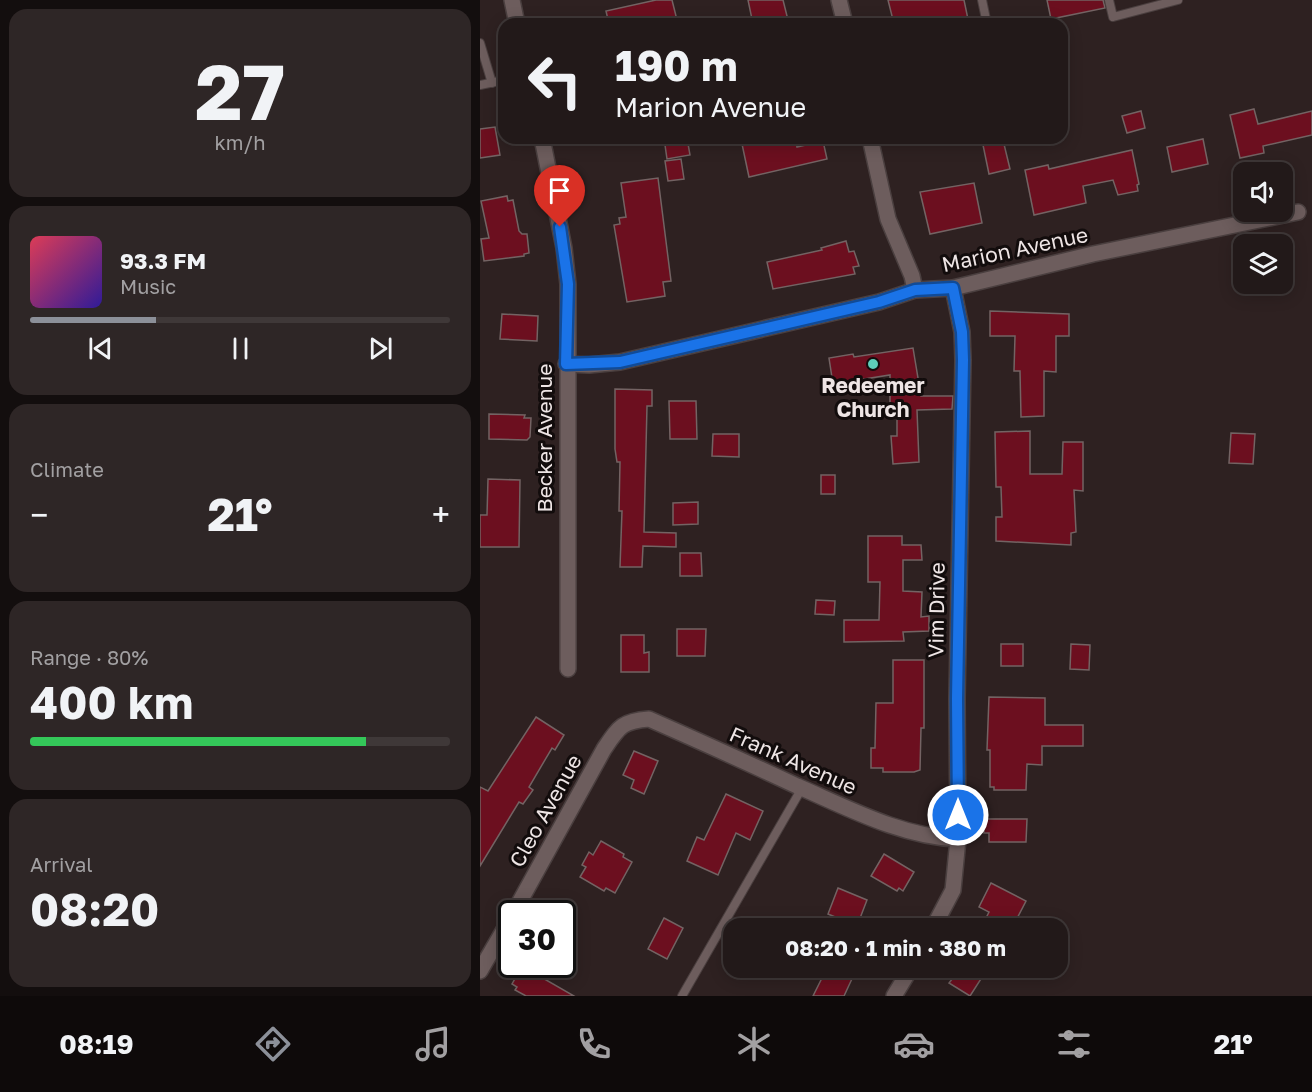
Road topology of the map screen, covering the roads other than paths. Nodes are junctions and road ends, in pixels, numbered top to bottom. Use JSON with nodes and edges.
{"nodes":[{"id":1,"x":512,"y":0,"type":"edge"},
{"id":2,"x":839,"y":0,"type":"edge"},
{"id":3,"x":982,"y":0,"type":"edge"},
{"id":4,"x":1109,"y":0,"type":"edge"},
{"id":5,"x":1178,"y":0,"type":"edge"},
{"id":6,"x":516,"y":18,"type":"edge"},
{"id":7,"x":844,"y":18,"type":"edge"},
{"id":8,"x":986,"y":18,"type":"edge"},
{"id":9,"x":480,"y":44,"type":"edge"},
{"id":10,"x":498,"y":81,"type":"edge"},
{"id":11,"x":492,"y":82,"type":"junction"},
{"id":12,"x":480,"y":85,"type":"edge"},
{"id":13,"x":543,"y":144,"type":"edge"},
{"id":14,"x":871,"y":144,"type":"edge"},
{"id":15,"x":1298,"y":212,"type":"dead end"},
{"id":16,"x":953,"y":288,"type":"junction"},
{"id":17,"x":915,"y":290,"type":"junction"},
{"id":18,"x":566,"y":364,"type":"junction"},
{"id":19,"x":568,"y":669,"type":"dead end"},
{"id":20,"x":617,"y":730,"type":"joint"},
{"id":21,"x":802,"y":788,"type":"junction"},
{"id":22,"x":958,"y":838,"type":"junction"},
{"id":23,"x":521,"y":900,"type":"edge"},
{"id":24,"x":938,"y":918,"type":"edge"},
{"id":25,"x":498,"y":940,"type":"edge"},
{"id":26,"x":480,"y":971,"type":"edge"},
{"id":27,"x":905,"y":978,"type":"edge"},
{"id":28,"x":682,"y":996,"type":"edge"},
{"id":29,"x":894,"y":996,"type":"edge"}],
"edges":[{"from":1,"to":6,"type":"street"},
{"from":2,"to":7,"type":"street"},
{"from":3,"to":8,"type":"lane"},
{"from":4,"to":5,"type":"lane"},
{"from":9,"to":11,"type":"lane"},
{"from":10,"to":11,"type":"lane"},
{"from":11,"to":12,"type":"lane"},
{"from":13,"to":18,"type":"street","name":"Becker Avenue"},
{"from":14,"to":17,"type":"street"},
{"from":15,"to":16,"type":"street","name":"Marion Avenue"},
{"from":16,"to":17,"type":"street","name":"Marion Avenue"},
{"from":16,"to":22,"type":"street","name":"Vim Drive"},
{"from":17,"to":18,"type":"street","name":"Marion Avenue"},
{"from":18,"to":19,"type":"street","name":"Becker Avenue"},
{"from":20,"to":21,"type":"street","name":"Frank Avenue"},
{"from":20,"to":23,"type":"street","name":"Cleo Avenue"},
{"from":21,"to":22,"type":"street","name":"Frank Avenue"},
{"from":21,"to":28,"type":"lane"},
{"from":22,"to":24,"type":"street","name":"Vim Drive"},
{"from":25,"to":26,"type":"street","name":"Cleo Avenue"},
{"from":27,"to":29,"type":"street"}]}
